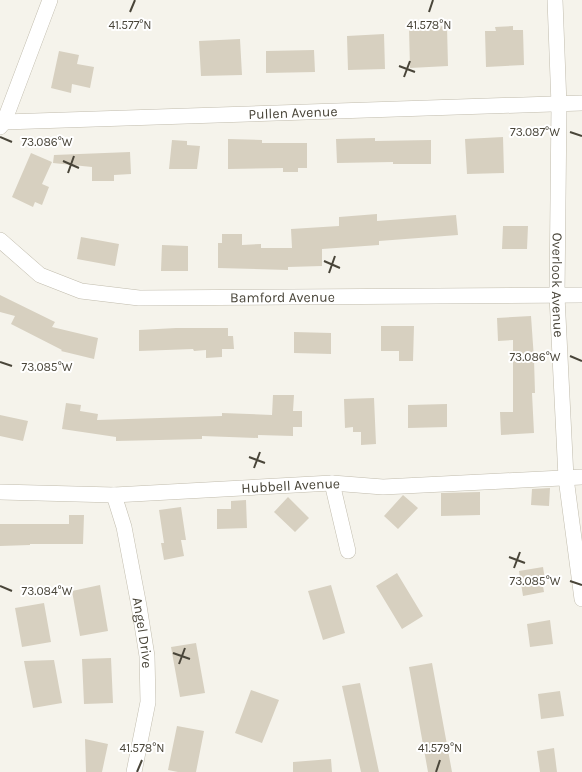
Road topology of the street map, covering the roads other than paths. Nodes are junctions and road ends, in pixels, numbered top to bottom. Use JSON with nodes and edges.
{"nodes":[{"id":1,"x":50,"y":0,"type":"edge"},
{"id":2,"x":555,"y":0,"type":"edge"},
{"id":3,"x":582,"y":103,"type":"edge"},
{"id":4,"x":559,"y":105,"type":"junction"},
{"id":5,"x":2,"y":125,"type":"edge"},
{"id":6,"x":0,"y":240,"type":"edge"},
{"id":7,"x":582,"y":295,"type":"edge"},
{"id":8,"x":557,"y":296,"type":"junction"},
{"id":9,"x":582,"y":477,"type":"edge"},
{"id":10,"x":566,"y":478,"type":"junction"},
{"id":11,"x":332,"y":483,"type":"junction"},
{"id":12,"x":0,"y":492,"type":"edge"},
{"id":13,"x":114,"y":495,"type":"junction"},
{"id":14,"x":348,"y":551,"type":"dead end"},
{"id":15,"x":582,"y":599,"type":"edge"},
{"id":16,"x":134,"y":772,"type":"edge"}],
"edges":[{"from":1,"to":5,"type":"street"},
{"from":2,"to":4,"type":"street","name":"Overlook Avenue"},
{"from":3,"to":4,"type":"street","name":"Pullen Avenue"},
{"from":4,"to":5,"type":"street","name":"Pullen Avenue"},
{"from":4,"to":8,"type":"street","name":"Overlook Avenue"},
{"from":6,"to":8,"type":"street","name":"Bamford Avenue"},
{"from":7,"to":8,"type":"street","name":"Bamford Avenue"},
{"from":8,"to":10,"type":"street","name":"Overlook Avenue"},
{"from":9,"to":10,"type":"street","name":"Hubbell Avenue"},
{"from":10,"to":11,"type":"street","name":"Hubbell Avenue"},
{"from":10,"to":15,"type":"street","name":"Overlook Avenue"},
{"from":11,"to":13,"type":"street","name":"Hubbell Avenue"},
{"from":11,"to":14,"type":"street"},
{"from":12,"to":13,"type":"street","name":"Hubbell Avenue"},
{"from":13,"to":16,"type":"street","name":"Angel Drive"}]}
